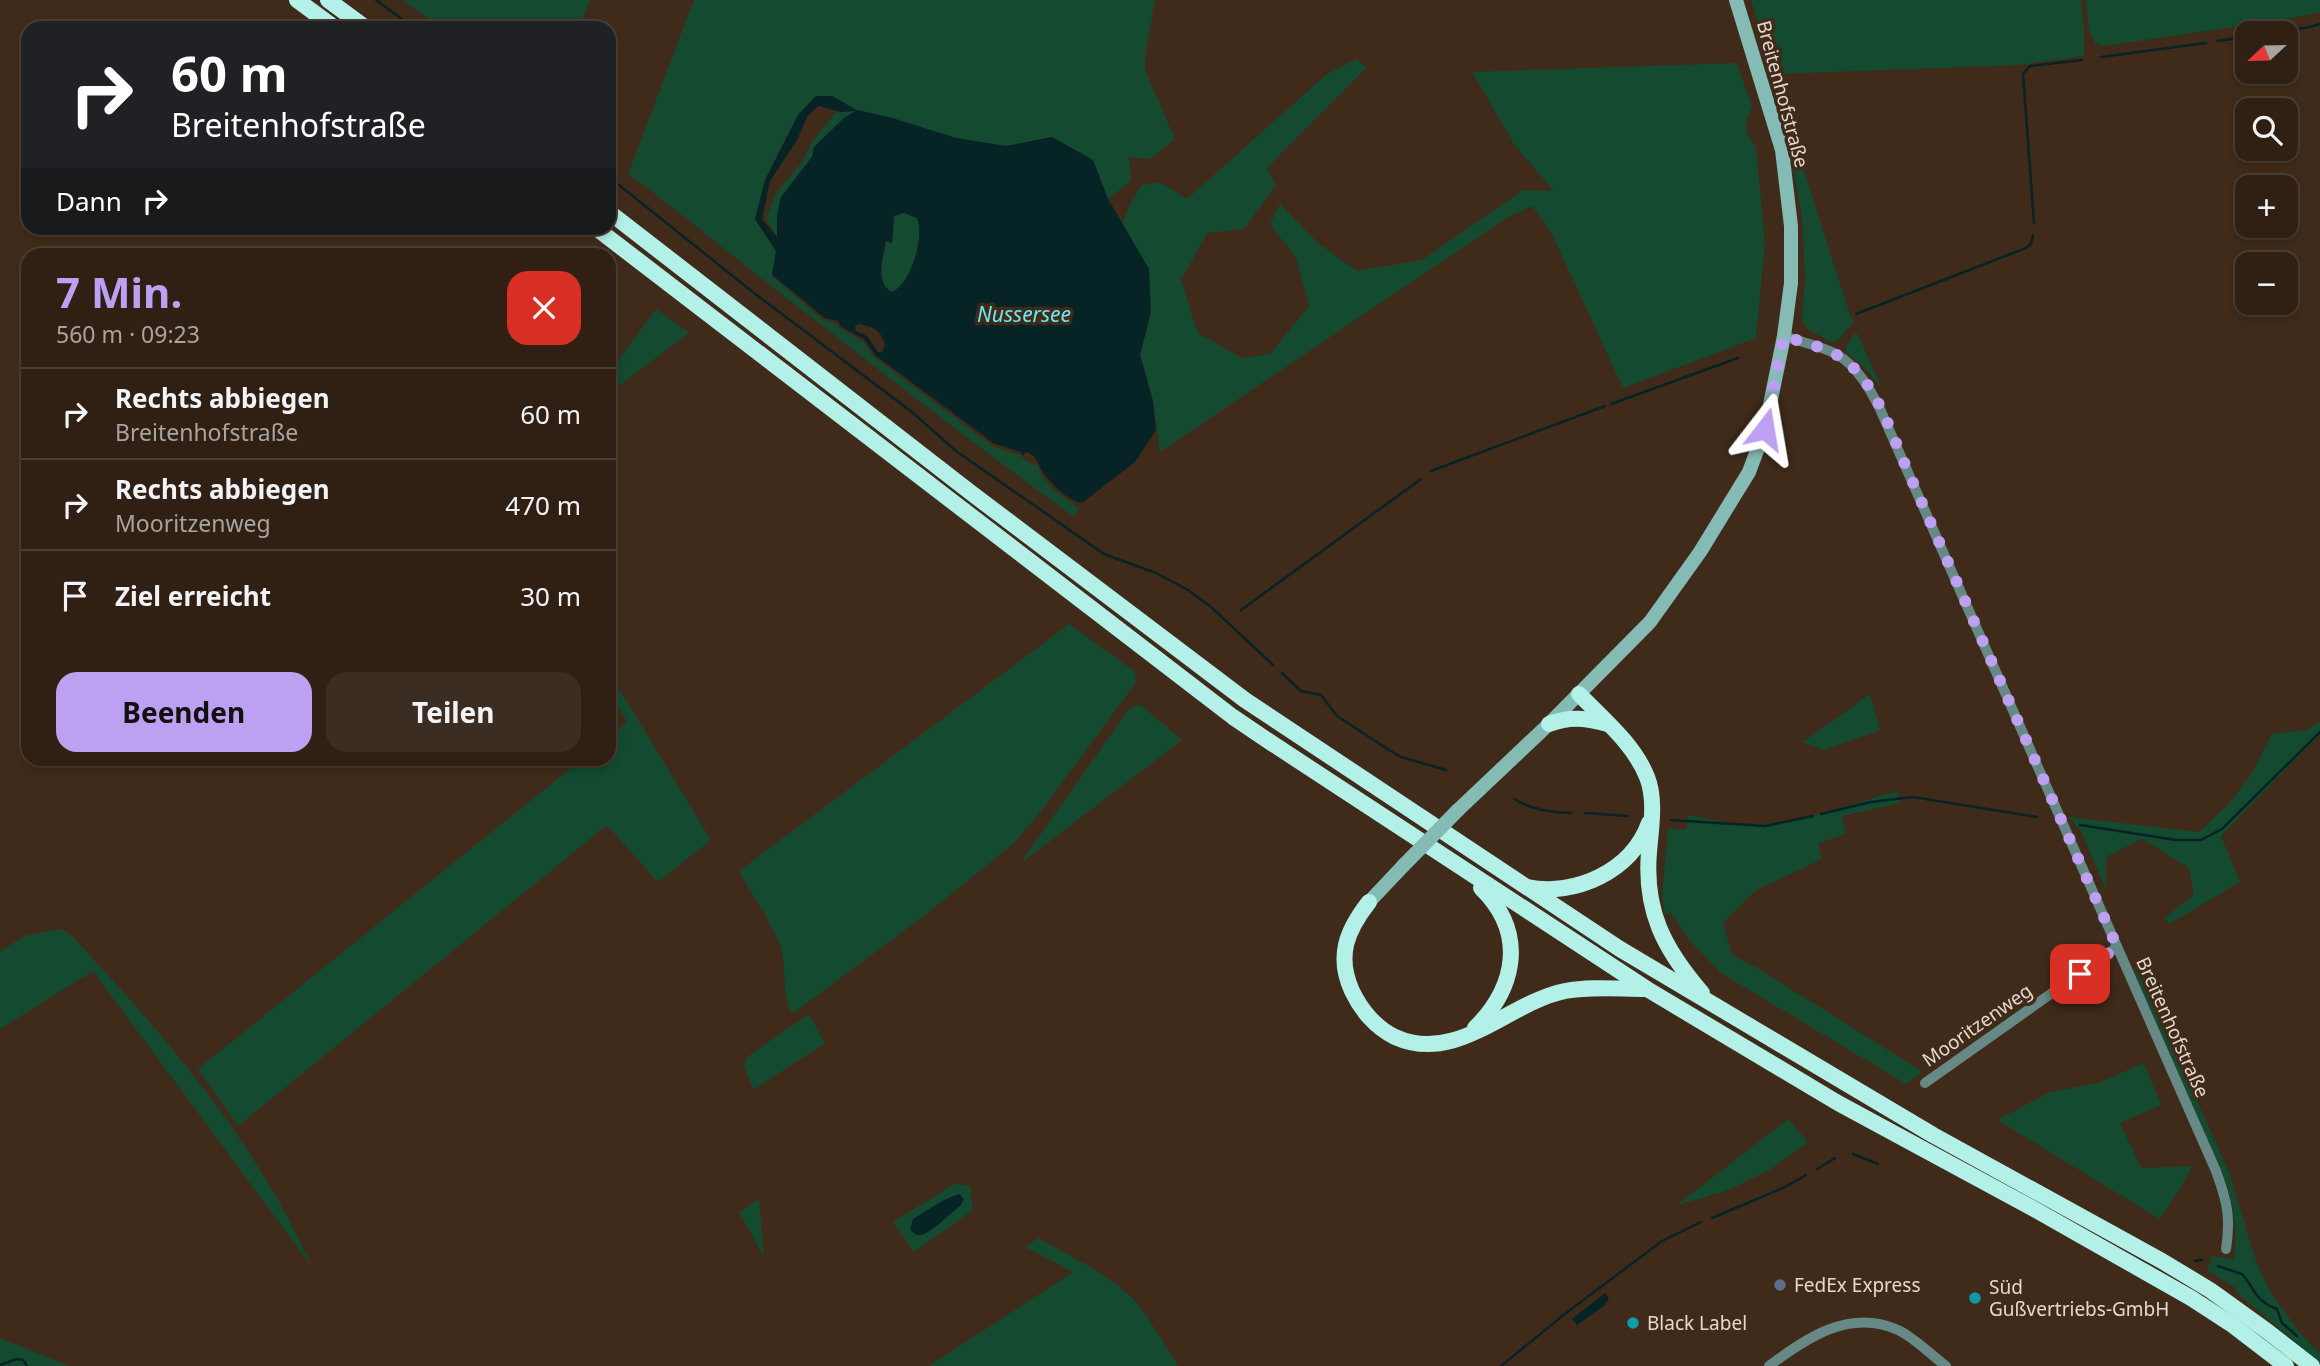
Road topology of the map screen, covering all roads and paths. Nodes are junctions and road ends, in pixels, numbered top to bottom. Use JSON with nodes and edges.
{"nodes":[{"id":1,"x":297,"y":0,"type":"edge"},
{"id":2,"x":328,"y":0,"type":"edge"},
{"id":3,"x":1736,"y":0,"type":"edge"},
{"id":4,"x":326,"y":21,"type":"edge"},
{"id":5,"x":356,"y":21,"type":"edge"},
{"id":6,"x":616,"y":217,"type":"edge"},
{"id":7,"x":605,"y":235,"type":"edge"},
{"id":8,"x":1784,"y":336,"type":"junction"},
{"id":9,"x":1579,"y":694,"type":"junction"},
{"id":10,"x":1549,"y":724,"type":"junction"},
{"id":11,"x":1608,"y":724,"type":"junction"},
{"id":12,"x":1652,"y":814,"type":"junction"},
{"id":13,"x":1460,"y":868,"type":"junction"},
{"id":14,"x":1522,"y":885,"type":"junction"},
{"id":15,"x":1369,"y":902,"type":"joint"},
{"id":16,"x":2117,"y":947,"type":"junction"},
{"id":17,"x":1647,"y":989,"type":"junction"},
{"id":18,"x":1713,"y":1006,"type":"junction"},
{"id":19,"x":1466,"y":1037,"type":"junction"},
{"id":20,"x":1926,"y":1083,"type":"dead end"},
{"id":21,"x":2226,"y":1249,"type":"dead end"},
{"id":22,"x":1769,"y":1366,"type":"edge"},
{"id":23,"x":1946,"y":1366,"type":"edge"},
{"id":24,"x":2286,"y":1366,"type":"edge"},
{"id":25,"x":2312,"y":1366,"type":"edge"}],
"edges":[{"from":1,"to":4,"type":"highway"},
{"from":2,"to":5,"type":"highway"},
{"from":3,"to":8,"type":"main road","name":"Breitenhofstraße"},
{"from":6,"to":14,"type":"highway"},
{"from":7,"to":13,"type":"highway"},
{"from":8,"to":9,"type":"main road"},
{"from":8,"to":16,"type":"street","name":"Breitenhofstraße"},
{"from":9,"to":10,"type":"main road"},
{"from":9,"to":11,"type":"highway"},
{"from":10,"to":11,"type":"highway"},
{"from":10,"to":15,"type":"main road","bridge":true},
{"from":11,"to":12,"type":"highway"},
{"from":12,"to":14,"type":"highway"},
{"from":12,"to":18,"type":"highway"},
{"from":13,"to":17,"type":"highway"},
{"from":13,"to":19,"type":"highway"},
{"from":14,"to":18,"type":"highway"},
{"from":15,"to":19,"type":"highway"},
{"from":16,"to":20,"type":"street","name":"Mooritzenweg"},
{"from":16,"to":21,"type":"street","name":"Breitenhofstraße"},
{"from":17,"to":19,"type":"highway"},
{"from":17,"to":24,"type":"highway"},
{"from":18,"to":25,"type":"highway"},
{"from":22,"to":23,"type":"street"}]}
